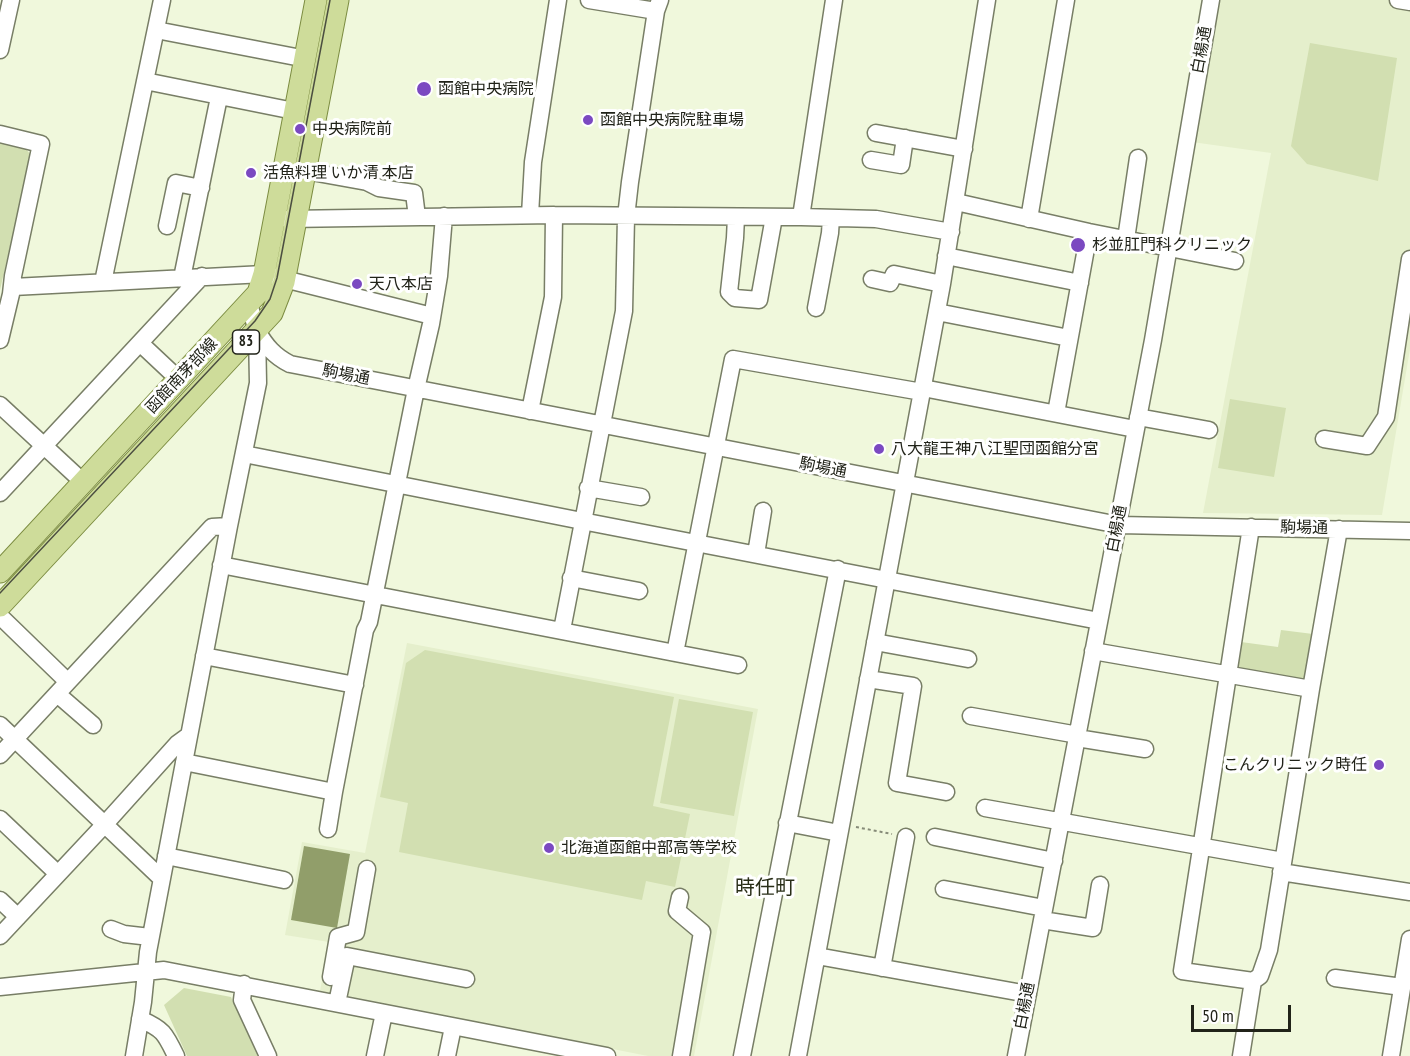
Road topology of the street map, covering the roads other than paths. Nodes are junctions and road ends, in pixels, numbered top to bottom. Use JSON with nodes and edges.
{"nodes":[{"id":1,"x":11,"y":0,"type":"edge"},
{"id":2,"x":162,"y":0,"type":"edge"},
{"id":3,"x":316,"y":0,"type":"edge"},
{"id":4,"x":338,"y":0,"type":"edge"},
{"id":5,"x":558,"y":0,"type":"edge"},
{"id":6,"x":590,"y":0,"type":"edge"},
{"id":7,"x":834,"y":0,"type":"edge"},
{"id":8,"x":987,"y":0,"type":"edge"},
{"id":9,"x":1066,"y":0,"type":"edge"},
{"id":10,"x":1211,"y":0,"type":"edge"},
{"id":11,"x":1398,"y":0,"type":"edge"},
{"id":12,"x":1410,"y":2,"type":"edge"},
{"id":13,"x":658,"y":6,"type":"edge"},
{"id":14,"x":156,"y":30,"type":"junction"},
{"id":15,"x":0,"y":50,"type":"edge"},
{"id":16,"x":296,"y":57,"type":"dead end"},
{"id":17,"x":145,"y":81,"type":"junction"},
{"id":18,"x":219,"y":97,"type":"junction"},
{"id":19,"x":294,"y":111,"type":"junction"},
{"id":20,"x":876,"y":133,"type":"dead end"},
{"id":21,"x":0,"y":134,"type":"edge"},
{"id":22,"x":905,"y":138,"type":"junction"},
{"id":23,"x":964,"y":149,"type":"junction"},
{"id":24,"x":1138,"y":158,"type":"dead end"},
{"id":25,"x":871,"y":160,"type":"dead end"},
{"id":26,"x":306,"y":171,"type":"junction"},
{"id":27,"x":201,"y":188,"type":"junction"},
{"id":28,"x":956,"y":202,"type":"junction"},
{"id":29,"x":530,"y":215,"type":"junction"},
{"id":30,"x":554,"y":215,"type":"junction"},
{"id":31,"x":444,"y":216,"type":"junction"},
{"id":32,"x":417,"y":217,"type":"junction"},
{"id":33,"x":626,"y":217,"type":"junction"},
{"id":34,"x":736,"y":217,"type":"junction"},
{"id":35,"x":774,"y":217,"type":"junction"},
{"id":36,"x":801,"y":217,"type":"junction"},
{"id":37,"x":831,"y":218,"type":"junction"},
{"id":38,"x":274,"y":219,"type":"junction"},
{"id":39,"x":297,"y":219,"type":"junction"},
{"id":40,"x":1029,"y":219,"type":"junction"},
{"id":41,"x":167,"y":226,"type":"dead end"},
{"id":42,"x":951,"y":232,"type":"junction"},
{"id":43,"x":1089,"y":232,"type":"junction"},
{"id":44,"x":1126,"y":239,"type":"junction"},
{"id":45,"x":1169,"y":249,"type":"junction"},
{"id":46,"x":946,"y":256,"type":"junction"},
{"id":47,"x":1410,"y":260,"type":"edge"},
{"id":48,"x":1235,"y":261,"type":"dead end"},
{"id":49,"x":264,"y":274,"type":"junction"},
{"id":50,"x":202,"y":276,"type":"junction"},
{"id":51,"x":182,"y":278,"type":"junction"},
{"id":52,"x":872,"y":279,"type":"dead end"},
{"id":53,"x":285,"y":280,"type":"junction"},
{"id":54,"x":103,"y":282,"type":"junction"},
{"id":55,"x":1080,"y":283,"type":"junction"},
{"id":56,"x":942,"y":284,"type":"junction"},
{"id":57,"x":13,"y":287,"type":"junction"},
{"id":58,"x":249,"y":303,"type":"junction"},
{"id":59,"x":816,"y":308,"type":"dead end"},
{"id":60,"x":937,"y":312,"type":"junction"},
{"id":61,"x":432,"y":316,"type":"junction"},
{"id":62,"x":257,"y":331,"type":"junction"},
{"id":63,"x":1070,"y":338,"type":"junction"},
{"id":64,"x":0,"y":340,"type":"edge"},
{"id":65,"x":140,"y":343,"type":"junction"},
{"id":66,"x":173,"y":374,"type":"dead end"},
{"id":67,"x":416,"y":389,"type":"junction"},
{"id":68,"x":922,"y":390,"type":"junction"},
{"id":69,"x":0,"y":405,"type":"edge"},
{"id":70,"x":530,"y":411,"type":"junction"},
{"id":71,"x":1056,"y":413,"type":"junction"},
{"id":72,"x":1136,"y":423,"type":"junction"},
{"id":73,"x":601,"y":426,"type":"junction"},
{"id":74,"x":1209,"y":430,"type":"dead end"},
{"id":75,"x":1324,"y":440,"type":"dead end"},
{"id":76,"x":44,"y":446,"type":"junction"},
{"id":77,"x":717,"y":447,"type":"junction"},
{"id":78,"x":244,"y":454,"type":"junction"},
{"id":79,"x":83,"y":482,"type":"junction"},
{"id":80,"x":904,"y":484,"type":"junction"},
{"id":81,"x":397,"y":485,"type":"junction"},
{"id":82,"x":588,"y":488,"type":"junction"},
{"id":83,"x":0,"y":493,"type":"edge"},
{"id":84,"x":641,"y":497,"type":"dead end"},
{"id":85,"x":763,"y":511,"type":"dead end"},
{"id":86,"x":582,"y":521,"type":"junction"},
{"id":87,"x":1119,"y":525,"type":"junction"},
{"id":88,"x":229,"y":526,"type":"junction"},
{"id":89,"x":1251,"y":527,"type":"junction"},
{"id":90,"x":1339,"y":529,"type":"junction"},
{"id":91,"x":1410,"y":531,"type":"edge"},
{"id":92,"x":697,"y":543,"type":"junction"},
{"id":93,"x":756,"y":554,"type":"junction"},
{"id":94,"x":221,"y":565,"type":"junction"},
{"id":95,"x":838,"y":569,"type":"junction"},
{"id":96,"x":0,"y":572,"type":"edge"},
{"id":97,"x":571,"y":578,"type":"junction"},
{"id":98,"x":886,"y":579,"type":"junction"},
{"id":99,"x":639,"y":591,"type":"dead end"},
{"id":100,"x":374,"y":594,"type":"junction"},
{"id":101,"x":1,"y":612,"type":"edge"},
{"id":102,"x":1099,"y":621,"type":"junction"},
{"id":103,"x":561,"y":630,"type":"junction"},
{"id":104,"x":875,"y":642,"type":"junction"},
{"id":105,"x":1093,"y":651,"type":"junction"},
{"id":106,"x":675,"y":653,"type":"junction"},
{"id":107,"x":204,"y":656,"type":"junction"},
{"id":108,"x":968,"y":659,"type":"dead end"},
{"id":109,"x":738,"y":665,"type":"dead end"},
{"id":110,"x":1228,"y":676,"type":"junction"},
{"id":111,"x":868,"y":679,"type":"junction"},
{"id":112,"x":68,"y":682,"type":"junction"},
{"id":113,"x":354,"y":685,"type":"junction"},
{"id":114,"x":1311,"y":689,"type":"junction"},
{"id":115,"x":63,"y":699,"type":"dead end"},
{"id":116,"x":971,"y":717,"type":"dead end"},
{"id":117,"x":93,"y":725,"type":"dead end"},
{"id":118,"x":0,"y":726,"type":"edge"},
{"id":119,"x":188,"y":736,"type":"junction"},
{"id":120,"x":1077,"y":737,"type":"junction"},
{"id":121,"x":15,"y":739,"type":"junction"},
{"id":122,"x":1146,"y":749,"type":"dead end"},
{"id":123,"x":0,"y":755,"type":"edge"},
{"id":124,"x":184,"y":762,"type":"junction"},
{"id":125,"x":334,"y":792,"type":"junction"},
{"id":126,"x":946,"y":792,"type":"dead end"},
{"id":127,"x":985,"y":808,"type":"dead end"},
{"id":128,"x":0,"y":819,"type":"edge"},
{"id":129,"x":1061,"y":822,"type":"junction"},
{"id":130,"x":787,"y":823,"type":"junction"},
{"id":131,"x":105,"y":825,"type":"junction"},
{"id":132,"x":328,"y":829,"type":"dead end"},
{"id":133,"x":840,"y":829,"type":"junction"},
{"id":134,"x":906,"y":837,"type":"road end"},
{"id":135,"x":935,"y":837,"type":"dead end"},
{"id":136,"x":1202,"y":848,"type":"junction"},
{"id":137,"x":166,"y":856,"type":"junction"},
{"id":138,"x":1054,"y":861,"type":"junction"},
{"id":139,"x":1282,"y":867,"type":"junction"},
{"id":140,"x":367,"y":869,"type":"dead end"},
{"id":141,"x":58,"y":874,"type":"junction"},
{"id":142,"x":162,"y":879,"type":"junction"},
{"id":143,"x":284,"y":880,"type":"dead end"},
{"id":144,"x":1100,"y":885,"type":"dead end"},
{"id":145,"x":944,"y":890,"type":"dead end"},
{"id":146,"x":1410,"y":892,"type":"edge"},
{"id":147,"x":680,"y":897,"type":"dead end"},
{"id":148,"x":0,"y":900,"type":"edge"},
{"id":149,"x":1043,"y":914,"type":"junction"},
{"id":150,"x":18,"y":917,"type":"junction"},
{"id":151,"x":111,"y":928,"type":"dead end"},
{"id":152,"x":0,"y":936,"type":"edge"},
{"id":153,"x":150,"y":937,"type":"junction"},
{"id":154,"x":1410,"y":939,"type":"edge"},
{"id":155,"x":817,"y":956,"type":"junction"},
{"id":156,"x":882,"y":968,"type":"junction"},
{"id":157,"x":144,"y":972,"type":"junction"},
{"id":158,"x":1335,"y":978,"type":"dead end"},
{"id":159,"x":466,"y":979,"type":"dead end"},
{"id":160,"x":1252,"y":981,"type":"junction"},
{"id":161,"x":244,"y":984,"type":"junction"},
{"id":162,"x":0,"y":987,"type":"edge"},
{"id":163,"x":1402,"y":987,"type":"junction"},
{"id":164,"x":1028,"y":994,"type":"junction"},
{"id":165,"x":332,"y":1002,"type":"junction"},
{"id":166,"x":384,"y":1013,"type":"junction"},
{"id":167,"x":140,"y":1019,"type":"junction"},
{"id":168,"x":453,"y":1027,"type":"junction"},
{"id":169,"x":134,"y":1056,"type":"edge"},
{"id":170,"x":176,"y":1056,"type":"edge"},
{"id":171,"x":268,"y":1056,"type":"edge"},
{"id":172,"x":375,"y":1056,"type":"edge"},
{"id":173,"x":447,"y":1056,"type":"edge"},
{"id":174,"x":607,"y":1056,"type":"edge"},
{"id":175,"x":681,"y":1056,"type":"edge"},
{"id":176,"x":742,"y":1056,"type":"edge"},
{"id":177,"x":798,"y":1056,"type":"edge"},
{"id":178,"x":1016,"y":1056,"type":"edge"},
{"id":179,"x":1241,"y":1056,"type":"edge"},
{"id":180,"x":1391,"y":1056,"type":"edge"}],
"edges":[{"from":1,"to":15,"type":"street"},
{"from":2,"to":14,"type":"street"},
{"from":3,"to":19,"type":"main road","name":"函館南茅部線","number":"83"},
{"from":4,"to":26,"type":"main road","number":"83"},
{"from":5,"to":29,"type":"street"},
{"from":6,"to":13,"type":"street"},
{"from":7,"to":36,"type":"street"},
{"from":8,"to":23,"type":"street"},
{"from":9,"to":40,"type":"street"},
{"from":10,"to":45,"type":"street","name":"白楊通"},
{"from":11,"to":12,"type":"street"},
{"from":13,"to":33,"type":"street"},
{"from":14,"to":16,"type":"street"},
{"from":14,"to":17,"type":"street"},
{"from":17,"to":18,"type":"street"},
{"from":17,"to":54,"type":"street"},
{"from":18,"to":19,"type":"street"},
{"from":18,"to":27,"type":"street"},
{"from":19,"to":38,"type":"main road","name":"函館南茅部線","number":"83"},
{"from":20,"to":22,"type":"street"},
{"from":21,"to":57,"type":"street"},
{"from":22,"to":23,"type":"street"},
{"from":22,"to":25,"type":"street"},
{"from":23,"to":28,"type":"street"},
{"from":24,"to":44,"type":"street"},
{"from":26,"to":32,"type":"street"},
{"from":26,"to":39,"type":"main road","number":"83"},
{"from":27,"to":41,"type":"street"},
{"from":27,"to":51,"type":"street"},
{"from":28,"to":40,"type":"street"},
{"from":28,"to":42,"type":"street"},
{"from":29,"to":30,"type":"street"},
{"from":29,"to":31,"type":"street"},
{"from":30,"to":33,"type":"street"},
{"from":30,"to":70,"type":"street"},
{"from":31,"to":32,"type":"street"},
{"from":31,"to":61,"type":"street"},
{"from":32,"to":39,"type":"street"},
{"from":33,"to":34,"type":"street"},
{"from":33,"to":73,"type":"street"},
{"from":34,"to":35,"type":"street"},
{"from":34,"to":35,"type":"street"},
{"from":35,"to":36,"type":"street"},
{"from":36,"to":37,"type":"street"},
{"from":37,"to":42,"type":"street"},
{"from":37,"to":59,"type":"street"},
{"from":38,"to":39,"type":"street"},
{"from":38,"to":49,"type":"main road","name":"函館南茅部線","number":"83"},
{"from":39,"to":53,"type":"main road","number":"83"},
{"from":40,"to":43,"type":"street"},
{"from":42,"to":46,"type":"street"},
{"from":43,"to":44,"type":"street"},
{"from":43,"to":55,"type":"street"},
{"from":44,"to":45,"type":"street"},
{"from":45,"to":48,"type":"street"},
{"from":45,"to":72,"type":"street","name":"白楊通"},
{"from":46,"to":55,"type":"street"},
{"from":46,"to":56,"type":"street"},
{"from":47,"to":75,"type":"street"},
{"from":49,"to":50,"type":"street"},
{"from":49,"to":53,"type":"street"},
{"from":49,"to":58,"type":"main road","name":"函館南茅部線","number":"83"},
{"from":50,"to":51,"type":"street"},
{"from":50,"to":65,"type":"street"},
{"from":51,"to":54,"type":"street"},
{"from":52,"to":56,"type":"street"},
{"from":53,"to":61,"type":"street"},
{"from":53,"to":62,"type":"main road","number":"83"},
{"from":54,"to":57,"type":"street"},
{"from":55,"to":63,"type":"street"},
{"from":56,"to":60,"type":"street"},
{"from":57,"to":64,"type":"street"},
{"from":58,"to":62,"type":"street"},
{"from":58,"to":79,"type":"main road","name":"函館南茅部線","number":"83"},
{"from":60,"to":63,"type":"street"},
{"from":60,"to":68,"type":"street"},
{"from":61,"to":67,"type":"street"},
{"from":62,"to":67,"type":"street","name":"駒場通"},
{"from":62,"to":78,"type":"street"},
{"from":62,"to":101,"type":"main road","number":"83"},
{"from":63,"to":71,"type":"street"},
{"from":65,"to":66,"type":"street"},
{"from":65,"to":76,"type":"street"},
{"from":67,"to":70,"type":"street","name":"駒場通"},
{"from":67,"to":81,"type":"street"},
{"from":68,"to":71,"type":"street"},
{"from":68,"to":77,"type":"street"},
{"from":68,"to":80,"type":"street"},
{"from":69,"to":76,"type":"street"},
{"from":70,"to":73,"type":"street","name":"駒場通"},
{"from":71,"to":72,"type":"street"},
{"from":72,"to":74,"type":"street"},
{"from":72,"to":87,"type":"street","name":"白楊通"},
{"from":73,"to":77,"type":"street","name":"駒場通"},
{"from":73,"to":82,"type":"street"},
{"from":76,"to":79,"type":"street"},
{"from":76,"to":83,"type":"street"},
{"from":77,"to":80,"type":"street","name":"駒場通"},
{"from":77,"to":92,"type":"street"},
{"from":78,"to":81,"type":"street"},
{"from":78,"to":88,"type":"street"},
{"from":79,"to":96,"type":"main road","name":"函館南茅部線","number":"83"},
{"from":80,"to":87,"type":"street","name":"駒場通"},
{"from":80,"to":98,"type":"street"},
{"from":81,"to":86,"type":"street"},
{"from":81,"to":100,"type":"street"},
{"from":82,"to":84,"type":"street"},
{"from":82,"to":86,"type":"street"},
{"from":85,"to":93,"type":"street"},
{"from":86,"to":92,"type":"street"},
{"from":86,"to":97,"type":"street"},
{"from":87,"to":89,"type":"street","name":"駒場通"},
{"from":87,"to":102,"type":"street","name":"白楊通"},
{"from":88,"to":94,"type":"street"},
{"from":88,"to":112,"type":"street"},
{"from":89,"to":90,"type":"street","name":"駒場通"},
{"from":89,"to":110,"type":"street"},
{"from":90,"to":91,"type":"street","name":"駒場通"},
{"from":90,"to":114,"type":"street"},
{"from":92,"to":93,"type":"street"},
{"from":92,"to":106,"type":"street"},
{"from":93,"to":95,"type":"street"},
{"from":94,"to":100,"type":"street"},
{"from":94,"to":107,"type":"street"},
{"from":95,"to":98,"type":"street"},
{"from":95,"to":130,"type":"street"},
{"from":97,"to":99,"type":"street"},
{"from":97,"to":103,"type":"street"},
{"from":98,"to":102,"type":"street"},
{"from":98,"to":104,"type":"street"},
{"from":100,"to":103,"type":"street"},
{"from":100,"to":113,"type":"street"},
{"from":101,"to":112,"type":"street"},
{"from":102,"to":105,"type":"street","name":"白楊通"},
{"from":103,"to":106,"type":"street"},
{"from":104,"to":108,"type":"street"},
{"from":104,"to":111,"type":"street"},
{"from":105,"to":110,"type":"street"},
{"from":105,"to":120,"type":"street","name":"白楊通"},
{"from":106,"to":109,"type":"street"},
{"from":107,"to":113,"type":"street"},
{"from":107,"to":119,"type":"street"},
{"from":110,"to":114,"type":"street"},
{"from":110,"to":136,"type":"street"},
{"from":111,"to":126,"type":"street"},
{"from":111,"to":133,"type":"street"},
{"from":112,"to":121,"type":"street"},
{"from":113,"to":125,"type":"street"},
{"from":114,"to":139,"type":"street"},
{"from":115,"to":117,"type":"street"},
{"from":116,"to":120,"type":"street"},
{"from":118,"to":121,"type":"street"},
{"from":119,"to":124,"type":"street"},
{"from":119,"to":131,"type":"street"},
{"from":120,"to":122,"type":"street"},
{"from":120,"to":129,"type":"street","name":"白楊通"},
{"from":121,"to":123,"type":"street"},
{"from":121,"to":131,"type":"street"},
{"from":124,"to":125,"type":"street"},
{"from":124,"to":137,"type":"street"},
{"from":125,"to":132,"type":"street"},
{"from":127,"to":129,"type":"street"},
{"from":128,"to":141,"type":"street"},
{"from":129,"to":136,"type":"street"},
{"from":129,"to":138,"type":"street","name":"白楊通"},
{"from":130,"to":133,"type":"street"},
{"from":130,"to":176,"type":"street"},
{"from":131,"to":141,"type":"street"},
{"from":131,"to":142,"type":"street"},
{"from":133,"to":155,"type":"street"},
{"from":134,"to":156,"type":"street"},
{"from":135,"to":138,"type":"street"},
{"from":136,"to":139,"type":"street"},
{"from":136,"to":160,"type":"street"},
{"from":137,"to":142,"type":"street"},
{"from":137,"to":143,"type":"street"},
{"from":138,"to":149,"type":"street","name":"白楊通"},
{"from":139,"to":146,"type":"street"},
{"from":139,"to":160,"type":"street"},
{"from":140,"to":165,"type":"street"},
{"from":141,"to":150,"type":"street"},
{"from":142,"to":153,"type":"street"},
{"from":144,"to":149,"type":"street"},
{"from":145,"to":149,"type":"street"},
{"from":147,"to":175,"type":"street"},
{"from":148,"to":150,"type":"street"},
{"from":149,"to":164,"type":"street","name":"白楊通"},
{"from":150,"to":152,"type":"street"},
{"from":151,"to":153,"type":"street"},
{"from":153,"to":157,"type":"street"},
{"from":154,"to":163,"type":"street"},
{"from":155,"to":156,"type":"street"},
{"from":155,"to":177,"type":"street"},
{"from":156,"to":164,"type":"street"},
{"from":157,"to":161,"type":"street"},
{"from":157,"to":162,"type":"street"},
{"from":157,"to":167,"type":"street"},
{"from":158,"to":163,"type":"street"},
{"from":159,"to":165,"type":"street"},
{"from":160,"to":179,"type":"street"},
{"from":161,"to":165,"type":"street"},
{"from":161,"to":171,"type":"street"},
{"from":163,"to":180,"type":"street"},
{"from":164,"to":178,"type":"street","name":"白楊通"},
{"from":165,"to":166,"type":"street"},
{"from":166,"to":168,"type":"street"},
{"from":166,"to":172,"type":"street"},
{"from":167,"to":169,"type":"street"},
{"from":167,"to":170,"type":"street"},
{"from":168,"to":173,"type":"street"},
{"from":168,"to":174,"type":"street"}]}
